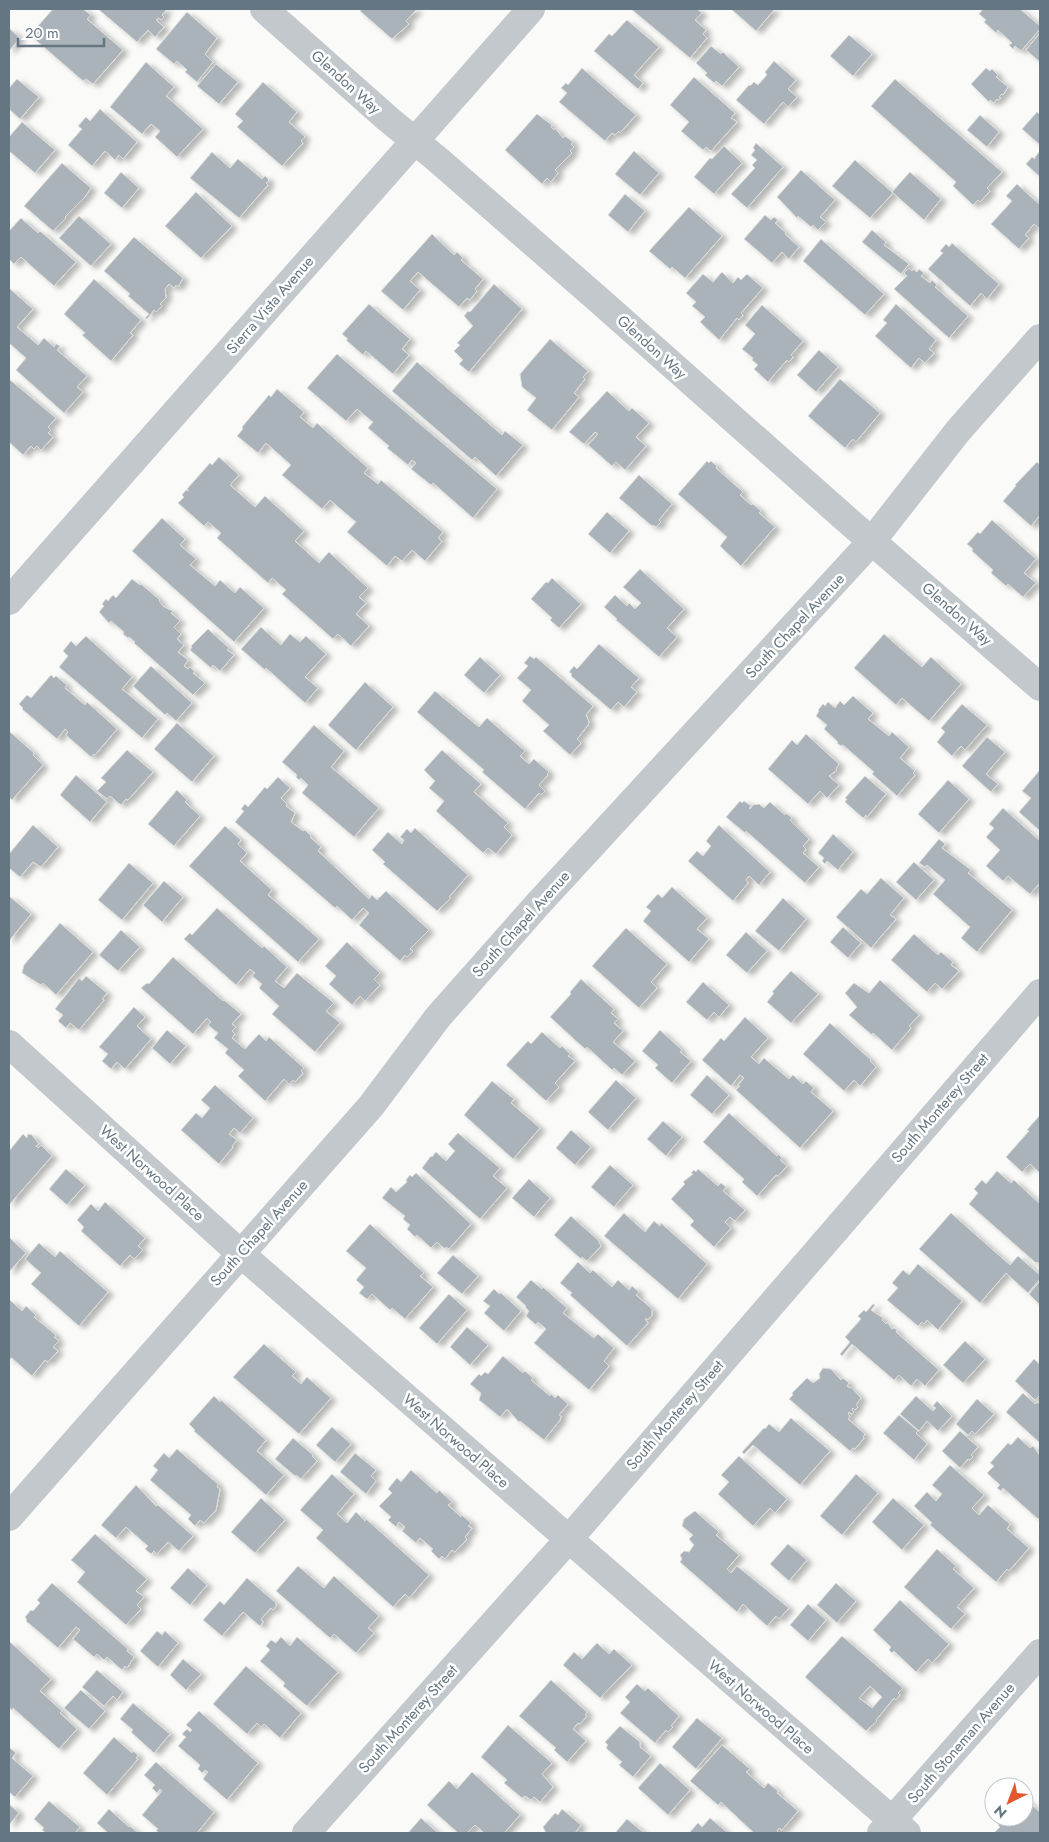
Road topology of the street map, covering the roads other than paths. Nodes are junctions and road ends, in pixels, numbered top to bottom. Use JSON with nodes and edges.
{"nodes":[{"id":1,"x":264,"y":9,"type":"edge"},
{"id":2,"x":531,"y":9,"type":"edge"},
{"id":3,"x":415,"y":140,"type":"junction"},
{"id":4,"x":1040,"y":338,"type":"edge"},
{"id":5,"x":872,"y":541,"type":"junction"},
{"id":6,"x":9,"y":601,"type":"edge"},
{"id":7,"x":1040,"y":687,"type":"edge"},
{"id":8,"x":1040,"y":993,"type":"edge"},
{"id":9,"x":9,"y":1044,"type":"edge"},
{"id":10,"x":241,"y":1254,"type":"junction"},
{"id":11,"x":9,"y":1517,"type":"edge"},
{"id":12,"x":568,"y":1540,"type":"junction"},
{"id":13,"x":1040,"y":1653,"type":"edge"},
{"id":14,"x":894,"y":1829,"type":"edge"},
{"id":15,"x":306,"y":1833,"type":"edge"}],
"edges":[{"from":1,"to":3,"type":"street","name":"Glendon Way"},
{"from":2,"to":3,"type":"street","name":"Sierra Vista Avenue"},
{"from":3,"to":5,"type":"street","name":"Glendon Way"},
{"from":3,"to":6,"type":"street","name":"Sierra Vista Avenue"},
{"from":4,"to":5,"type":"street","name":"South Chapel Avenue"},
{"from":5,"to":7,"type":"street","name":"Glendon Way"},
{"from":5,"to":10,"type":"street","name":"South Chapel Avenue"},
{"from":8,"to":12,"type":"street","name":"South Monterey Street"},
{"from":9,"to":10,"type":"street","name":"West Norwood Place"},
{"from":10,"to":11,"type":"street","name":"South Chapel Avenue"},
{"from":10,"to":12,"type":"street","name":"West Norwood Place"},
{"from":12,"to":14,"type":"street","name":"West Norwood Place"},
{"from":12,"to":15,"type":"street","name":"South Monterey Street"},
{"from":13,"to":14,"type":"street","name":"South Stoneman Avenue"}]}
